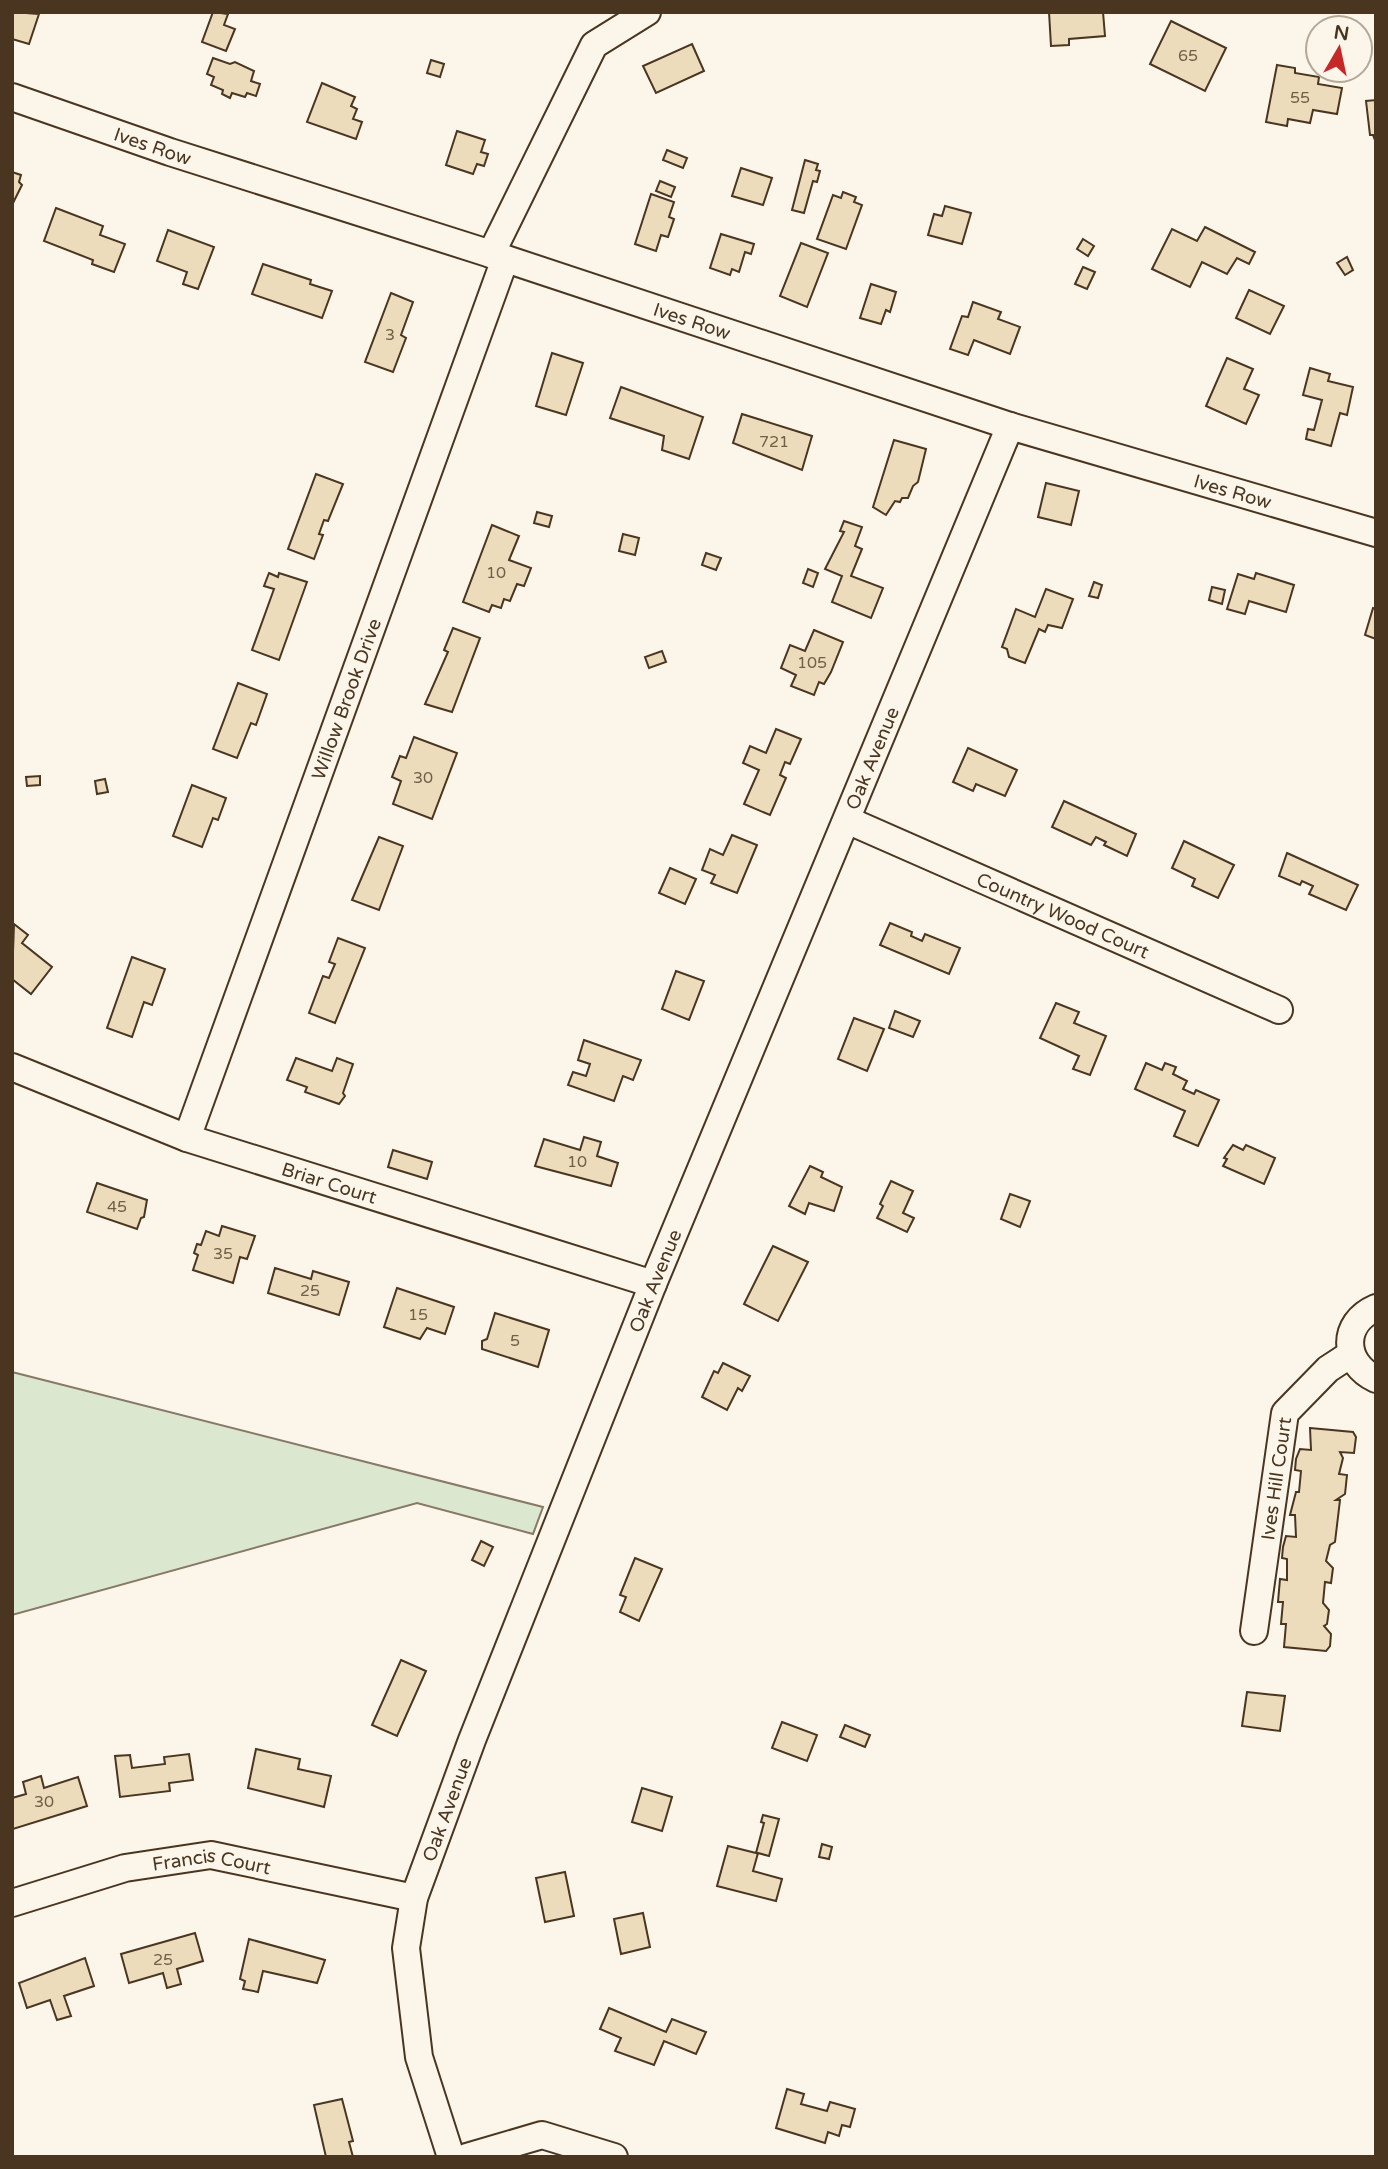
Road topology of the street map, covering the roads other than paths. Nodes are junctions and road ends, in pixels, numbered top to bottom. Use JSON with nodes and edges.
{"nodes":[{"id":1,"x":647,"y":12,"type":"edge"},
{"id":2,"x":12,"y":97,"type":"edge"},
{"id":3,"x":498,"y":256,"type":"junction"},
{"id":4,"x":1010,"y":426,"type":"junction"},
{"id":5,"x":1376,"y":533,"type":"edge"},
{"id":6,"x":847,"y":820,"type":"junction"},
{"id":7,"x":1279,"y":1010,"type":"dead end"},
{"id":8,"x":12,"y":1067,"type":"edge"},
{"id":9,"x":187,"y":1138,"type":"junction"},
{"id":10,"x":653,"y":1284,"type":"junction"},
{"id":11,"x":1376,"y":1308,"type":"edge"},
{"id":12,"x":1351,"y":1354,"type":"junction"},
{"id":13,"x":1376,"y":1379,"type":"edge"},
{"id":14,"x":1254,"y":1630,"type":"dead end"},
{"id":15,"x":414,"y":1898,"type":"junction"},
{"id":16,"x":12,"y":1903,"type":"edge"},
{"id":17,"x":451,"y":2157,"type":"edge"},
{"id":18,"x":467,"y":2157,"type":"edge"},
{"id":19,"x":614,"y":2157,"type":"edge"}],
"edges":[{"from":1,"to":3,"type":"street","name":"Willow Brook Drive"},
{"from":2,"to":3,"type":"street","name":"Ives Row"},
{"from":3,"to":4,"type":"street","name":"Ives Row"},
{"from":3,"to":9,"type":"street","name":"Willow Brook Drive"},
{"from":4,"to":5,"type":"street","name":"Ives Row"},
{"from":4,"to":6,"type":"street","name":"Oak Avenue"},
{"from":6,"to":7,"type":"street","name":"Country Wood Court"},
{"from":6,"to":10,"type":"street","name":"Oak Avenue"},
{"from":8,"to":9,"type":"street","name":"Briar Court"},
{"from":9,"to":10,"type":"street","name":"Briar Court"},
{"from":10,"to":15,"type":"street","name":"Oak Avenue"},
{"from":11,"to":12,"type":"street"},
{"from":12,"to":13,"type":"street"},
{"from":12,"to":14,"type":"street","name":"Ives Hill Court"},
{"from":15,"to":16,"type":"street","name":"Francis Court"},
{"from":15,"to":17,"type":"street","name":"Oak Avenue"},
{"from":18,"to":19,"type":"street"}]}
